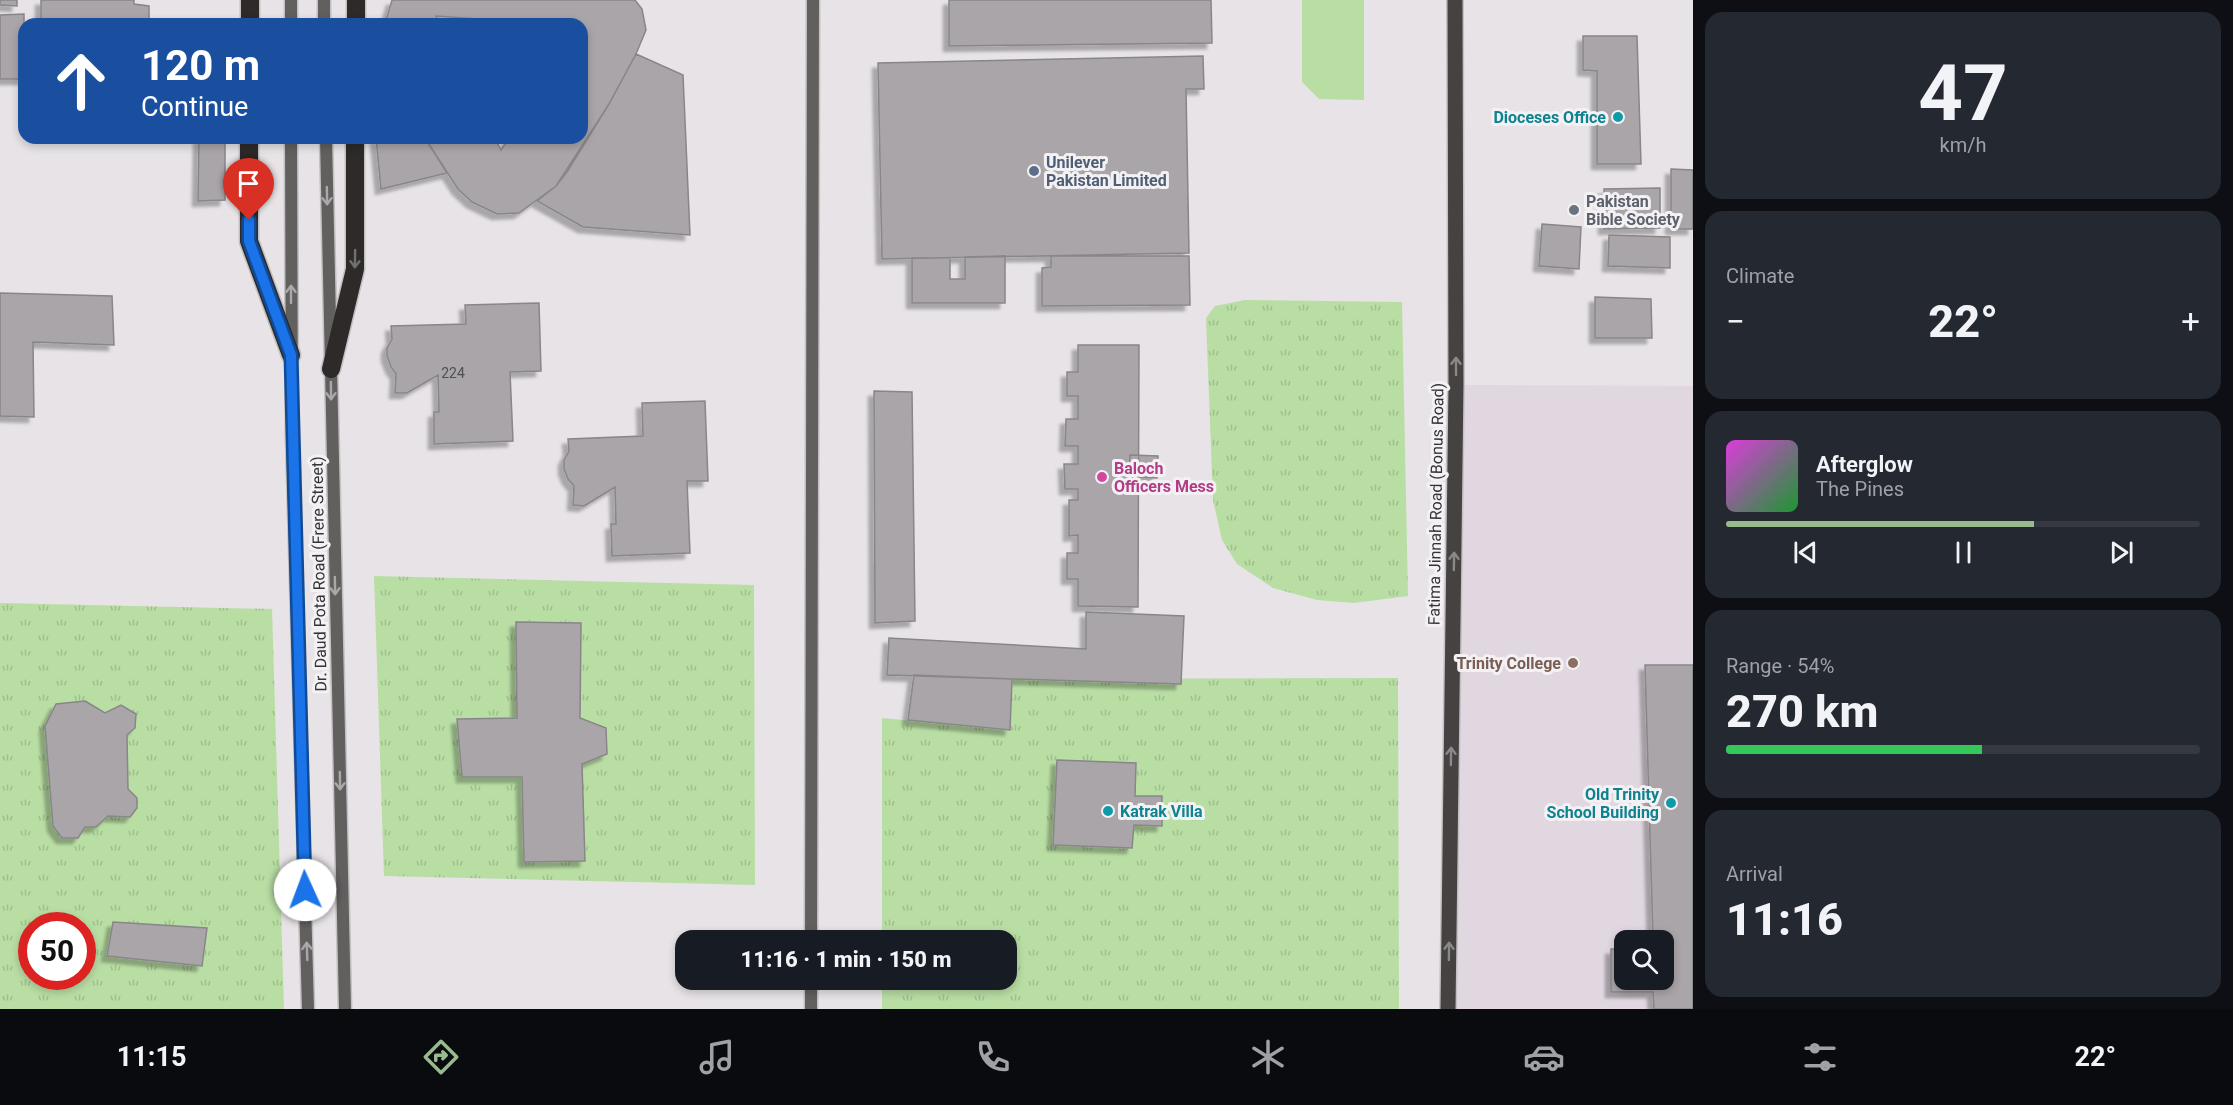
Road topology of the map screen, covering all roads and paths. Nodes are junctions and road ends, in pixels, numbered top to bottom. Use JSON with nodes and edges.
{"nodes":[{"id":1,"x":250,"y":0,"type":"edge"},
{"id":2,"x":291,"y":0,"type":"edge"},
{"id":3,"x":324,"y":0,"type":"edge"},
{"id":4,"x":356,"y":0,"type":"edge"},
{"id":5,"x":813,"y":0,"type":"edge"},
{"id":6,"x":1455,"y":0,"type":"edge"},
{"id":7,"x":250,"y":18,"type":"edge"},
{"id":8,"x":291,"y":18,"type":"edge"},
{"id":9,"x":324,"y":18,"type":"edge"},
{"id":10,"x":356,"y":18,"type":"edge"},
{"id":11,"x":249,"y":144,"type":"edge"},
{"id":12,"x":291,"y":144,"type":"edge"},
{"id":13,"x":326,"y":144,"type":"edge"},
{"id":14,"x":356,"y":144,"type":"edge"},
{"id":15,"x":291,"y":355,"type":"junction"},
{"id":16,"x":331,"y":369,"type":"junction"},
{"id":17,"x":811,"y":930,"type":"edge"},
{"id":18,"x":811,"y":990,"type":"edge"},
{"id":19,"x":308,"y":1009,"type":"edge"},
{"id":20,"x":345,"y":1009,"type":"edge"},
{"id":21,"x":811,"y":1009,"type":"edge"},
{"id":22,"x":1448,"y":1009,"type":"edge"}],
"edges":[{"from":1,"to":7,"type":"highway"},
{"from":2,"to":8,"type":"main road"},
{"from":3,"to":9,"type":"main road"},
{"from":4,"to":10,"type":"highway"},
{"from":5,"to":17,"type":"main road"},
{"from":22,"to":6,"type":"main road","name":"Fatima Jinnah Road (Bonus Road)","one_way":true},
{"from":11,"to":15,"type":"highway"},
{"from":15,"to":12,"type":"main road","name":"Dr. Daud Pota Road (Frere Street)","one_way":true},
{"from":13,"to":16,"type":"main road","name":"Dr. Daud Pota Road (Frere Street)","one_way":true},
{"from":14,"to":16,"type":"highway","one_way":true},
{"from":19,"to":15,"type":"main road","name":"Dr. Daud Pota Road (Frere Street)","one_way":true},
{"from":16,"to":20,"type":"main road","name":"Dr. Daud Pota Road (Frere Street)","one_way":true},
{"from":18,"to":21,"type":"main road"}]}
